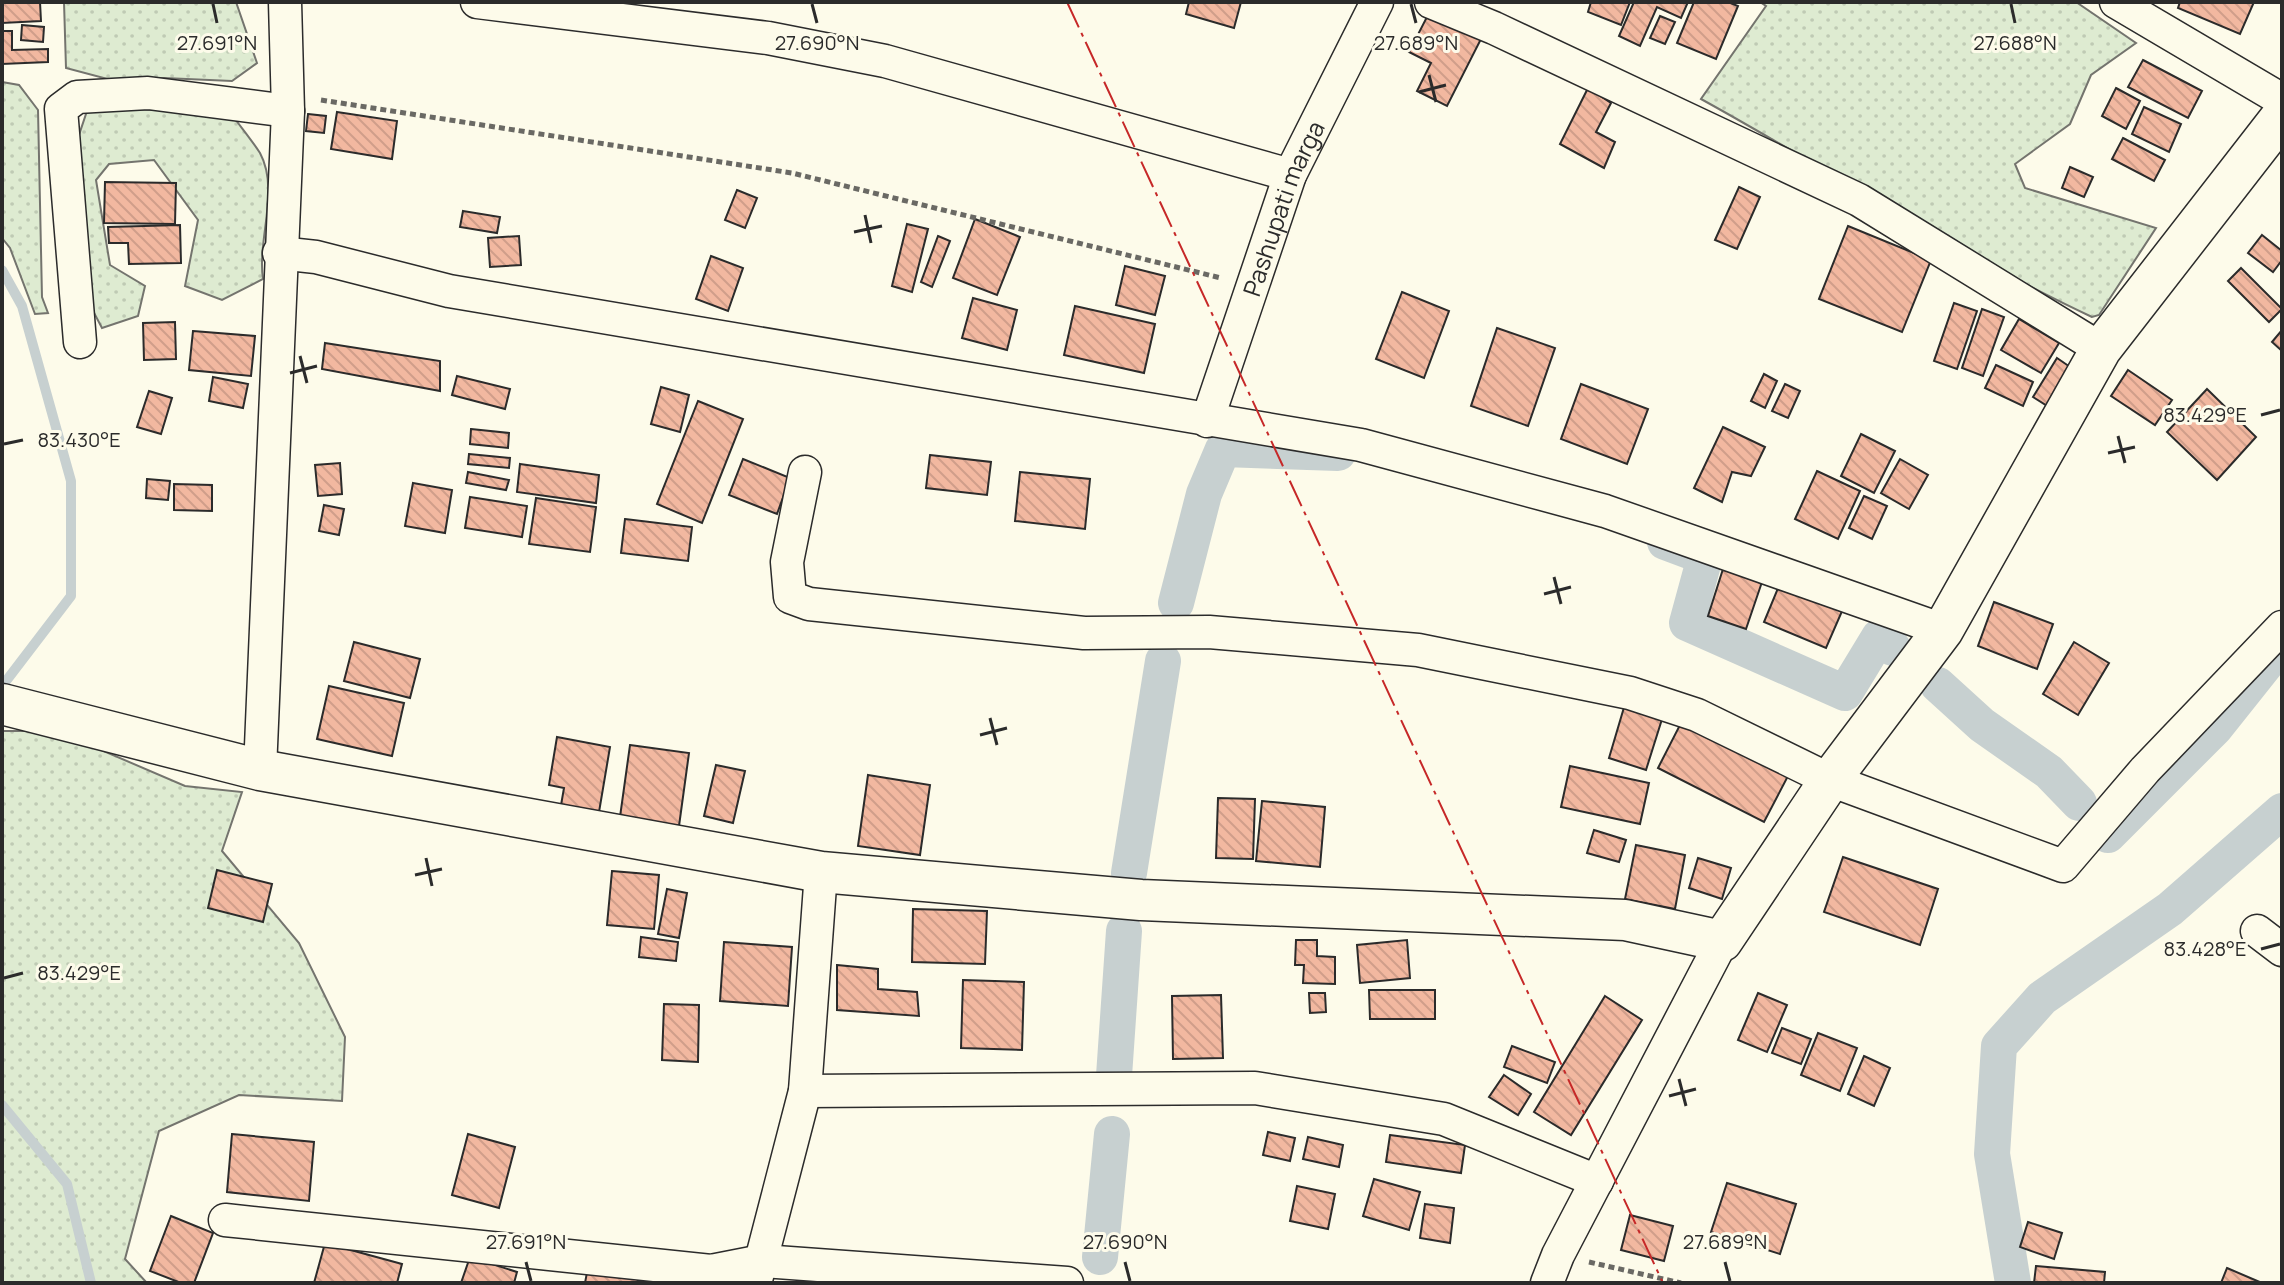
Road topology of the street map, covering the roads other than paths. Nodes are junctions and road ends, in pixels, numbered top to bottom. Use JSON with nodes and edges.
{"nodes":[{"id":1,"x":285,"y":2,"type":"edge"},
{"id":2,"x":477,"y":2,"type":"edge"},
{"id":3,"x":1377,"y":2,"type":"edge"},
{"id":4,"x":1431,"y":2,"type":"edge"},
{"id":5,"x":2116,"y":2,"type":"edge"},
{"id":6,"x":2282,"y":100,"type":"edge"},
{"id":7,"x":288,"y":103,"type":"junction"},
{"id":8,"x":2282,"y":116,"type":"edge"},
{"id":9,"x":1290,"y":175,"type":"junction"},
{"id":10,"x":279,"y":253,"type":"junction"},
{"id":11,"x":80,"y":342,"type":"dead end"},
{"id":12,"x":2101,"y":349,"type":"junction"},
{"id":13,"x":1207,"y":421,"type":"junction"},
{"id":14,"x":805,"y":472,"type":"dead end"},
{"id":15,"x":2282,"y":627,"type":"edge"},
{"id":16,"x":1943,"y":630,"type":"junction"},
{"id":17,"x":2,"y":704,"type":"edge"},
{"id":18,"x":260,"y":770,"type":"junction"},
{"id":19,"x":1830,"y":780,"type":"junction"},
{"id":20,"x":821,"y":872,"type":"junction"},
{"id":21,"x":1722,"y":941,"type":"junction"},
{"id":22,"x":805,"y":1091,"type":"junction"},
{"id":23,"x":1597,"y":1181,"type":"junction"},
{"id":24,"x":225,"y":1220,"type":"dead end"},
{"id":25,"x":1553,"y":1269,"type":"edge"},
{"id":26,"x":759,"y":1272,"type":"edge"},
{"id":27,"x":1067,"y":1283,"type":"edge"}],
"edges":[{"from":1,"to":7,"type":"street"},
{"from":2,"to":9,"type":"street"},
{"from":3,"to":9,"type":"street","name":"Pashupati marga"},
{"from":4,"to":12,"type":"street"},
{"from":5,"to":6,"type":"street"},
{"from":7,"to":10,"type":"street"},
{"from":7,"to":11,"type":"street"},
{"from":8,"to":12,"type":"street"},
{"from":9,"to":13,"type":"street","name":"Pashupati marga"},
{"from":10,"to":13,"type":"street"},
{"from":10,"to":18,"type":"street"},
{"from":12,"to":16,"type":"street"},
{"from":13,"to":16,"type":"street"},
{"from":14,"to":19,"type":"street"},
{"from":15,"to":19,"type":"street"},
{"from":16,"to":19,"type":"street"},
{"from":17,"to":18,"type":"street"},
{"from":18,"to":20,"type":"street"},
{"from":19,"to":21,"type":"street"},
{"from":20,"to":21,"type":"street"},
{"from":20,"to":22,"type":"street"},
{"from":21,"to":23,"type":"street"},
{"from":22,"to":23,"type":"street"},
{"from":22,"to":26,"type":"street"},
{"from":23,"to":25,"type":"street"},
{"from":24,"to":26,"type":"street"},
{"from":26,"to":27,"type":"street"}]}
